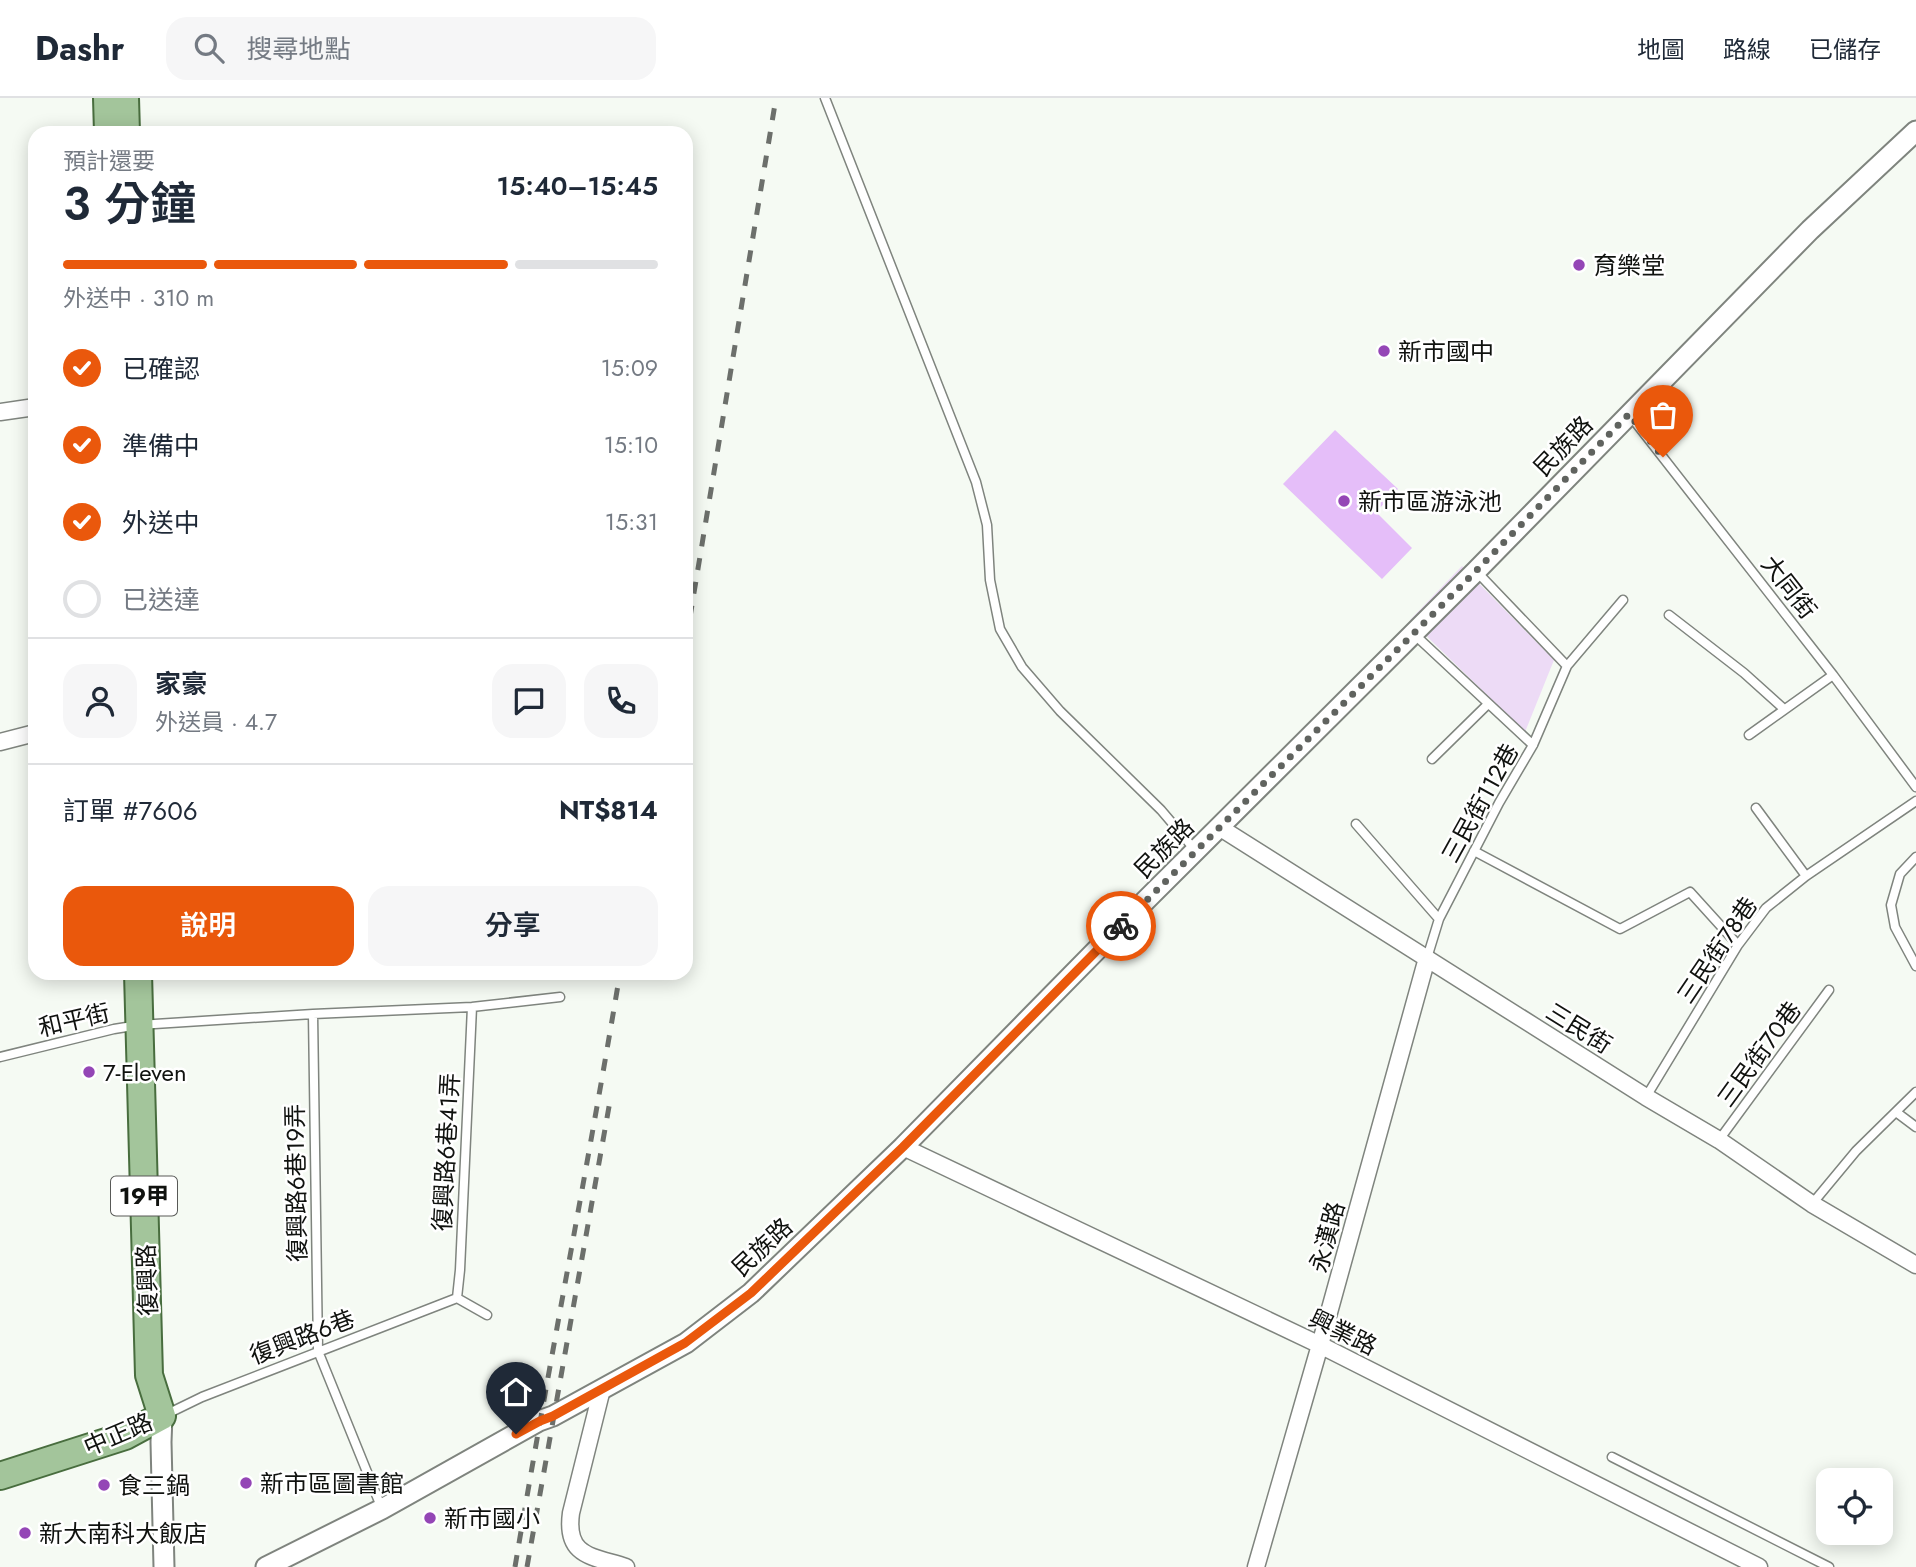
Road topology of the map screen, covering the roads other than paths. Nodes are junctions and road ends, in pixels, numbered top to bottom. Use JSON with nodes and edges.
{"nodes":[{"id":1,"x":107,"y":98,"type":"edge"},
{"id":2,"x":125,"y":98,"type":"edge"},
{"id":3,"x":825,"y":98,"type":"edge"},
{"id":4,"x":108,"y":126,"type":"edge"},
{"id":5,"x":126,"y":126,"type":"edge"},
{"id":6,"x":1916,"y":131,"type":"edge"},
{"id":7,"x":28,"y":408,"type":"edge"},
{"id":8,"x":0,"y":412,"type":"edge"},
{"id":9,"x":1629,"y":414,"type":"junction"},
{"id":10,"x":1476,"y":571,"type":"junction"},
{"id":11,"x":1623,"y":600,"type":"dead end"},
{"id":12,"x":1669,"y":615,"type":"dead end"},
{"id":13,"x":1413,"y":633,"type":"junction"},
{"id":14,"x":1567,"y":666,"type":"junction"},
{"id":15,"x":1833,"y":675,"type":"junction"},
{"id":16,"x":1488,"y":704,"type":"junction"},
{"id":17,"x":1784,"y":709,"type":"junction"},
{"id":18,"x":28,"y":735,"type":"edge"},
{"id":19,"x":1749,"y":735,"type":"dead end"},
{"id":20,"x":0,"y":741,"type":"edge"},
{"id":21,"x":1533,"y":745,"type":"junction"},
{"id":22,"x":1432,"y":759,"type":"dead end"},
{"id":23,"x":1916,"y":787,"type":"edge"},
{"id":24,"x":1916,"y":802,"type":"edge"},
{"id":25,"x":1756,"y":808,"type":"dead end"},
{"id":26,"x":1356,"y":824,"type":"dead end"},
{"id":27,"x":1219,"y":827,"type":"junction"},
{"id":28,"x":1195,"y":851,"type":"junction"},
{"id":29,"x":1474,"y":851,"type":"junction"},
{"id":30,"x":1916,"y":857,"type":"edge"},
{"id":31,"x":1806,"y":876,"type":"junction"},
{"id":32,"x":1439,"y":919,"type":"junction"},
{"id":33,"x":1738,"y":944,"type":"junction"},
{"id":34,"x":1427,"y":958,"type":"junction"},
{"id":35,"x":1916,"y":966,"type":"edge"},
{"id":36,"x":139,"y":980,"type":"edge"},
{"id":37,"x":155,"y":980,"type":"edge"},
{"id":38,"x":1829,"y":990,"type":"dead end"},
{"id":39,"x":561,"y":997,"type":"dead end"},
{"id":40,"x":472,"y":1007,"type":"junction"},
{"id":41,"x":313,"y":1014,"type":"junction"},
{"id":42,"x":148,"y":1024,"type":"junction"},
{"id":43,"x":0,"y":1057,"type":"edge"},
{"id":44,"x":1916,"y":1092,"type":"edge"},
{"id":45,"x":1646,"y":1097,"type":"junction"},
{"id":46,"x":1896,"y":1112,"type":"junction"},
{"id":47,"x":1916,"y":1127,"type":"edge"},
{"id":48,"x":1719,"y":1140,"type":"junction"},
{"id":49,"x":903,"y":1147,"type":"junction"},
{"id":50,"x":1812,"y":1204,"type":"junction"},
{"id":51,"x":1916,"y":1265,"type":"edge"},
{"id":52,"x":457,"y":1298,"type":"junction"},
{"id":53,"x":487,"y":1315,"type":"dead end"},
{"id":54,"x":1320,"y":1345,"type":"junction"},
{"id":55,"x":318,"y":1351,"type":"junction"},
{"id":56,"x":602,"y":1389,"type":"junction"},
{"id":57,"x":162,"y":1416,"type":"junction"},
{"id":58,"x":1612,"y":1457,"type":"dead end"},
{"id":59,"x":0,"y":1459,"type":"edge"},
{"id":60,"x":0,"y":1476,"type":"edge"},
{"id":61,"x":382,"y":1509,"type":"junction"},
{"id":62,"x":164,"y":1567,"type":"edge"},
{"id":63,"x":266,"y":1567,"type":"edge"},
{"id":64,"x":626,"y":1567,"type":"edge"},
{"id":65,"x":1256,"y":1567,"type":"edge"},
{"id":66,"x":1759,"y":1567,"type":"edge"},
{"id":67,"x":1829,"y":1567,"type":"edge"}],
"edges":[{"from":1,"to":4,"type":"main road"},
{"from":2,"to":5,"type":"main road"},
{"from":3,"to":28,"type":"lane"},
{"from":6,"to":9,"type":"street","name":"民族路"},
{"from":7,"to":8,"type":"street"},
{"from":9,"to":10,"type":"street","name":"民族路"},
{"from":9,"to":15,"type":"lane","name":"大同街"},
{"from":10,"to":13,"type":"street","name":"民族路"},
{"from":10,"to":14,"type":"lane"},
{"from":11,"to":14,"type":"lane","name":"三民街112巷"},
{"from":12,"to":17,"type":"lane"},
{"from":13,"to":16,"type":"lane"},
{"from":13,"to":27,"type":"street","name":"民族路"},
{"from":14,"to":21,"type":"lane","name":"三民街112巷"},
{"from":15,"to":17,"type":"lane"},
{"from":15,"to":23,"type":"lane","name":"大同街"},
{"from":16,"to":21,"type":"lane"},
{"from":16,"to":22,"type":"lane"},
{"from":17,"to":19,"type":"lane"},
{"from":18,"to":20,"type":"street"},
{"from":21,"to":29,"type":"lane","name":"三民街112巷"},
{"from":24,"to":31,"type":"lane","name":"三民街78巷"},
{"from":25,"to":31,"type":"lane"},
{"from":26,"to":32,"type":"lane"},
{"from":27,"to":28,"type":"street","name":"民族路"},
{"from":27,"to":34,"type":"street","name":"三民街"},
{"from":28,"to":49,"type":"street","name":"民族路"},
{"from":29,"to":32,"type":"lane","name":"三民街112巷"},
{"from":29,"to":33,"type":"lane"},
{"from":30,"to":35,"type":"lane"},
{"from":31,"to":33,"type":"lane","name":"三民街78巷"},
{"from":32,"to":34,"type":"lane","name":"三民街112巷"},
{"from":33,"to":45,"type":"lane","name":"三民街78巷"},
{"from":34,"to":45,"type":"street","name":"三民街"},
{"from":34,"to":54,"type":"street","name":"永漢路"},
{"from":36,"to":42,"type":"main road","name":"復興路","number":"19甲"},
{"from":37,"to":42,"type":"main road","name":"復興路","number":"19甲"},
{"from":38,"to":48,"type":"lane","name":"三民街70巷"},
{"from":39,"to":40,"type":"lane","name":"和平街"},
{"from":40,"to":41,"type":"lane","name":"和平街"},
{"from":40,"to":52,"type":"lane","name":"復興路6巷41弄"},
{"from":41,"to":42,"type":"lane","name":"和平街"},
{"from":41,"to":55,"type":"lane","name":"復興路6巷19弄"},
{"from":42,"to":43,"type":"lane","name":"和平街"},
{"from":42,"to":57,"type":"main road","name":"復興路","number":"19甲"},
{"from":44,"to":46,"type":"lane"},
{"from":45,"to":48,"type":"street","name":"三民街"},
{"from":46,"to":47,"type":"lane"},
{"from":46,"to":50,"type":"lane"},
{"from":48,"to":50,"type":"street","name":"三民街"},
{"from":49,"to":54,"type":"street","name":"興業路"},
{"from":49,"to":56,"type":"street","name":"民族路"},
{"from":50,"to":51,"type":"street","name":"三民街"},
{"from":52,"to":53,"type":"lane"},
{"from":52,"to":55,"type":"lane","name":"復興路6巷"},
{"from":54,"to":65,"type":"street","name":"永漢路"},
{"from":54,"to":66,"type":"street","name":"興業路"},
{"from":55,"to":57,"type":"lane","name":"復興路6巷"},
{"from":55,"to":61,"type":"lane"},
{"from":56,"to":61,"type":"street","name":"民族路"},
{"from":56,"to":64,"type":"street"},
{"from":57,"to":59,"type":"main road","name":"中正路"},
{"from":57,"to":60,"type":"main road","name":"中正路"},
{"from":57,"to":62,"type":"street","name":"復興路"},
{"from":58,"to":67,"type":"lane"},
{"from":61,"to":63,"type":"street","name":"民族路"}]}
